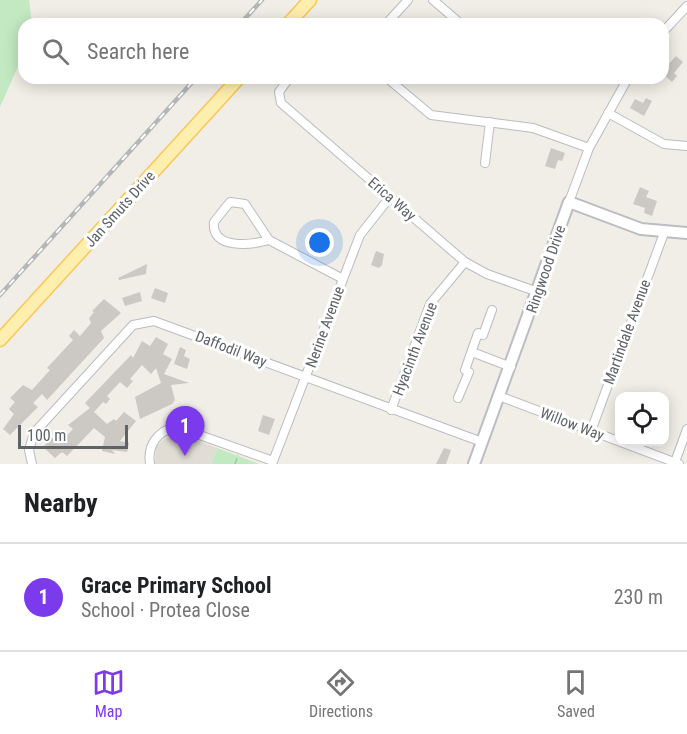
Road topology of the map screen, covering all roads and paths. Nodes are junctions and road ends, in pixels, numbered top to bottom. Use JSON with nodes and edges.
{"nodes":[{"id":1,"x":310,"y":0,"type":"edge"},
{"id":2,"x":408,"y":0,"type":"edge"},
{"id":3,"x":433,"y":0,"type":"edge"},
{"id":4,"x":687,"y":6,"type":"edge"},
{"id":5,"x":294,"y":18,"type":"edge"},
{"id":6,"x":392,"y":18,"type":"edge"},
{"id":7,"x":454,"y":18,"type":"edge"},
{"id":8,"x":669,"y":26,"type":"edge"},
{"id":9,"x":234,"y":84,"type":"edge"},
{"id":10,"x":285,"y":84,"type":"edge"},
{"id":11,"x":394,"y":84,"type":"edge"},
{"id":12,"x":625,"y":84,"type":"edge"},
{"id":13,"x":608,"y":113,"type":"junction"},
{"id":14,"x":490,"y":122,"type":"junction"},
{"id":15,"x":687,"y":146,"type":"edge"},
{"id":16,"x":589,"y":148,"type":"junction"},
{"id":17,"x":485,"y":163,"type":"dead end"},
{"id":18,"x":390,"y":197,"type":"junction"},
{"id":19,"x":569,"y":202,"type":"junction"},
{"id":20,"x":664,"y":233,"type":"junction"},
{"id":21,"x":687,"y":233,"type":"edge"},
{"id":22,"x":269,"y":240,"type":"junction"},
{"id":23,"x":465,"y":262,"type":"junction"},
{"id":24,"x":343,"y":279,"type":"junction"},
{"id":25,"x":538,"y":292,"type":"junction"},
{"id":26,"x":492,"y":310,"type":"dead end"},
{"id":27,"x":0,"y":340,"type":"edge"},
{"id":28,"x":472,"y":352,"type":"junction"},
{"id":29,"x":510,"y":367,"type":"junction"},
{"id":30,"x":307,"y":377,"type":"junction"},
{"id":31,"x":499,"y":396,"type":"junction"},
{"id":32,"x":458,"y":398,"type":"dead end"},
{"id":33,"x":391,"y":410,"type":"junction"},
{"id":34,"x":687,"y":429,"type":"edge"},
{"id":35,"x":591,"y":431,"type":"junction"},
{"id":36,"x":482,"y":442,"type":"junction"},
{"id":37,"x":273,"y":463,"type":"edge"},
{"id":38,"x":677,"y":463,"type":"edge"},
{"id":39,"x":32,"y":464,"type":"edge"},
{"id":40,"x":150,"y":464,"type":"edge"},
{"id":41,"x":474,"y":464,"type":"edge"}],
"edges":[{"from":1,"to":5,"type":"main road"},
{"from":2,"to":6,"type":"street"},
{"from":3,"to":7,"type":"street"},
{"from":4,"to":8,"type":"street"},
{"from":9,"to":27,"type":"main road","name":"Jan Smuts Drive"},
{"from":10,"to":18,"type":"street","name":"Erica Way"},
{"from":11,"to":14,"type":"street"},
{"from":12,"to":13,"type":"street","name":"Ringwood Drive"},
{"from":13,"to":15,"type":"street"},
{"from":13,"to":16,"type":"street","name":"Ringwood Drive"},
{"from":14,"to":16,"type":"street"},
{"from":14,"to":17,"type":"street"},
{"from":16,"to":19,"type":"street","name":"Ringwood Drive"},
{"from":18,"to":23,"type":"street","name":"Erica Way"},
{"from":18,"to":24,"type":"street","name":"Nerine Avenue"},
{"from":19,"to":20,"type":"street"},
{"from":19,"to":25,"type":"street","name":"Ringwood Drive"},
{"from":20,"to":21,"type":"street"},
{"from":20,"to":35,"type":"street","name":"Martindale Avenue"},
{"from":22,"to":22,"type":"street"},
{"from":22,"to":24,"type":"street"},
{"from":23,"to":25,"type":"street","name":"Erica Way"},
{"from":23,"to":33,"type":"street","name":"Hyacinth Avenue"},
{"from":24,"to":30,"type":"street","name":"Nerine Avenue"},
{"from":25,"to":29,"type":"street","name":"Ringwood Drive"},
{"from":26,"to":28,"type":"street"},
{"from":28,"to":29,"type":"street"},
{"from":28,"to":32,"type":"street"},
{"from":29,"to":31,"type":"street","name":"Ringwood Drive"},
{"from":30,"to":33,"type":"street","name":"Daffodil Way"},
{"from":30,"to":37,"type":"street","name":"Nerine Avenue"},
{"from":30,"to":39,"type":"street","name":"Daffodil Way"},
{"from":31,"to":35,"type":"street","name":"Willow Way"},
{"from":31,"to":36,"type":"street","name":"Ringwood Drive"},
{"from":33,"to":36,"type":"street","name":"Daffodil Way"},
{"from":34,"to":38,"type":"street"},
{"from":35,"to":38,"type":"street","name":"Willow Way"},
{"from":36,"to":41,"type":"street","name":"Ringwood Drive"},
{"from":37,"to":40,"type":"street"}]}
